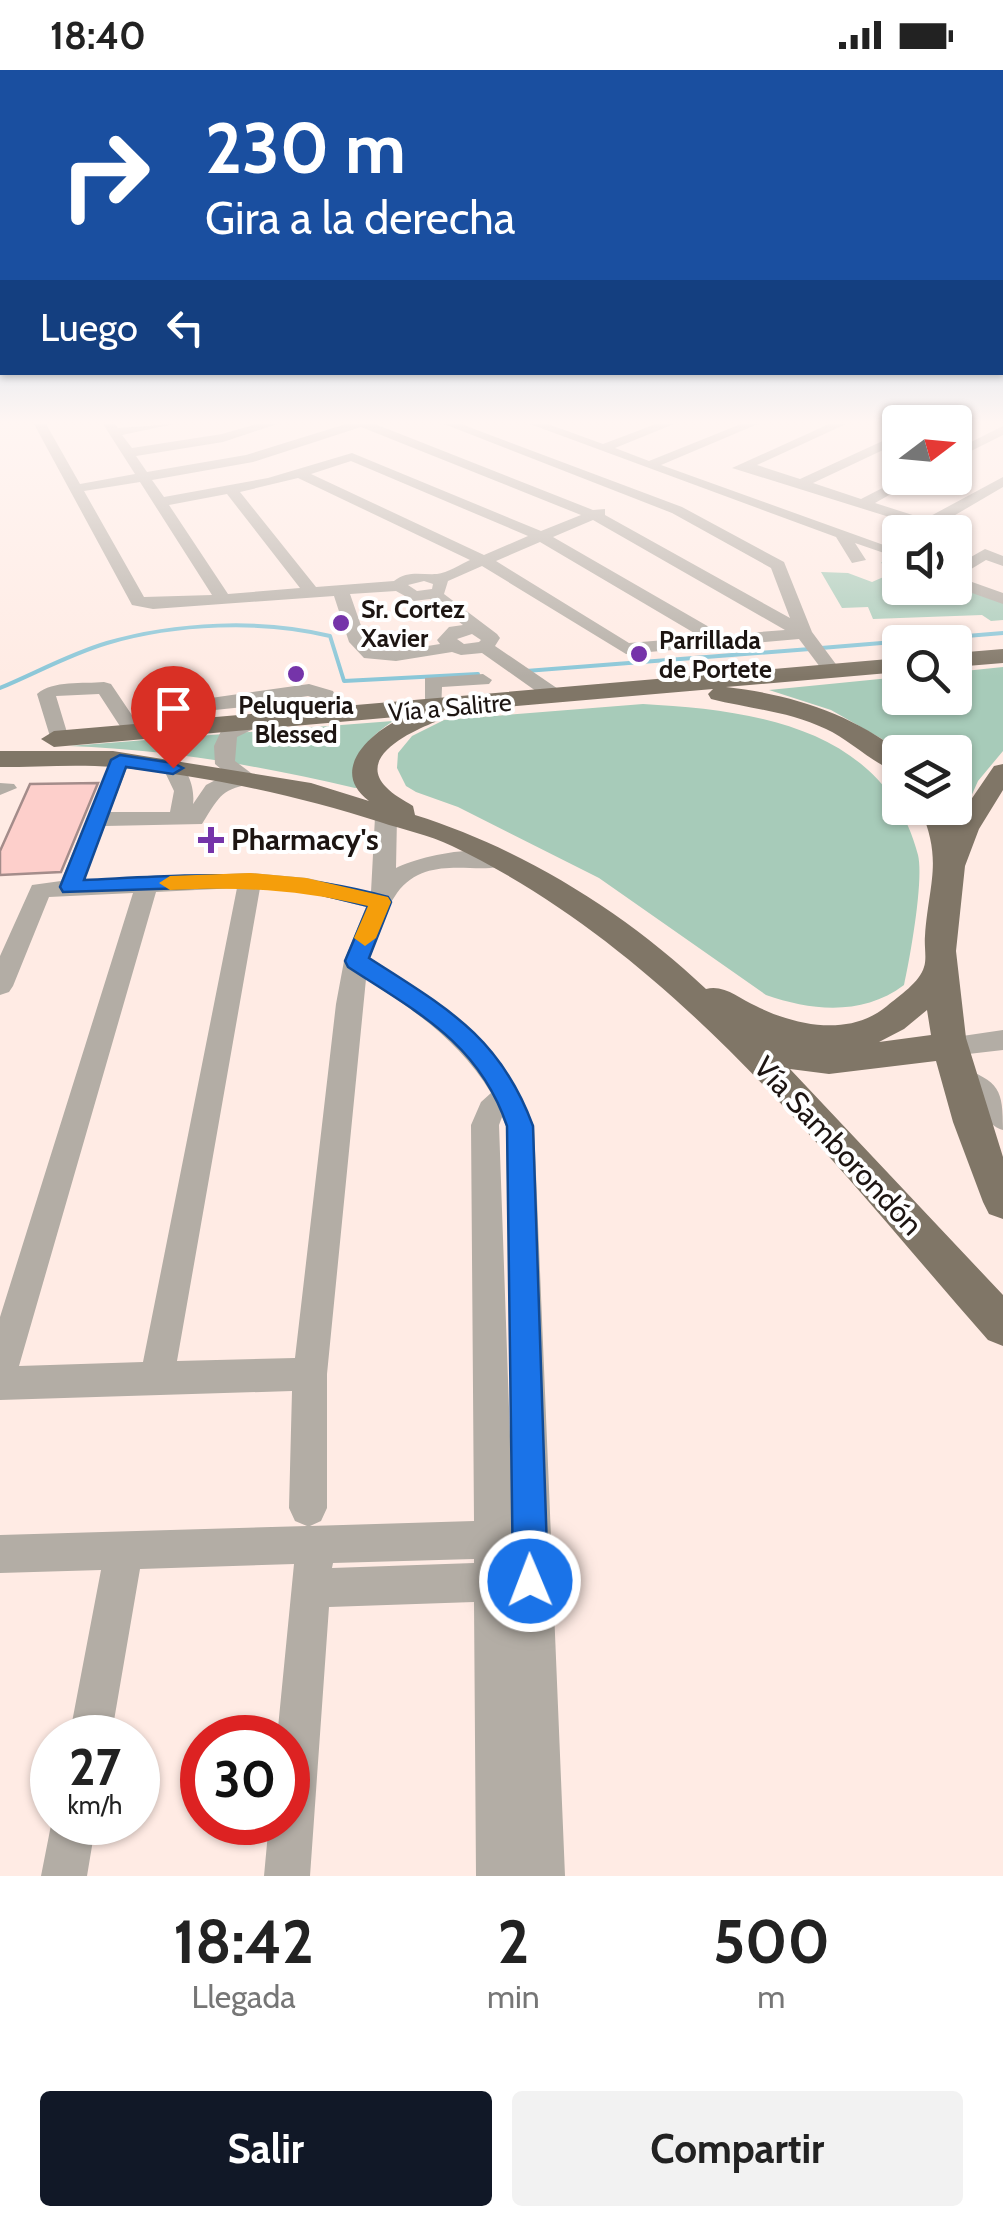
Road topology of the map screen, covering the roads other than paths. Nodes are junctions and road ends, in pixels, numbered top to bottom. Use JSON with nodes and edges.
{"nodes":[{"id":1,"x":85,"y":508,"type":"edge"},
{"id":2,"x":166,"y":508,"type":"edge"},
{"id":3,"x":245,"y":508,"type":"edge"},
{"id":4,"x":373,"y":508,"type":"edge"},
{"id":5,"x":474,"y":508,"type":"edge"},
{"id":6,"x":579,"y":508,"type":"edge"},
{"id":7,"x":607,"y":508,"type":"edge"},
{"id":8,"x":673,"y":508,"type":"edge"},
{"id":9,"x":791,"y":508,"type":"edge"},
{"id":10,"x":594,"y":514,"type":"junction"},
{"id":11,"x":842,"y":534,"type":"junction"},
{"id":12,"x":542,"y":537,"type":"junction"},
{"id":13,"x":882,"y":542,"type":"edge"},
{"id":14,"x":1003,"y":543,"type":"edge"},
{"id":15,"x":882,"y":552,"type":"edge"},
{"id":16,"x":985,"y":554,"type":"junction"},
{"id":17,"x":485,"y":560,"type":"junction"},
{"id":18,"x":1003,"y":560,"type":"edge"},
{"id":19,"x":972,"y":564,"type":"edge"},
{"id":20,"x":972,"y":585,"type":"edge"},
{"id":21,"x":341,"y":590,"type":"junction"},
{"id":22,"x":432,"y":590,"type":"junction"},
{"id":23,"x":312,"y":593,"type":"junction"},
{"id":24,"x":1003,"y":599,"type":"edge"},
{"id":25,"x":224,"y":600,"type":"junction"},
{"id":26,"x":720,"y":641,"type":"junction"},
{"id":27,"x":449,"y":642,"type":"junction"},
{"id":28,"x":479,"y":642,"type":"junction"},
{"id":29,"x":817,"y":650,"type":"junction"},
{"id":30,"x":1003,"y":656,"type":"edge"},
{"id":31,"x":972,"y":659,"type":"edge"},
{"id":32,"x":882,"y":662,"type":"edge"},
{"id":33,"x":512,"y":666,"type":"junction"},
{"id":34,"x":166,"y":677,"type":"dead end"},
{"id":35,"x":532,"y":680,"type":"junction"},
{"id":36,"x":482,"y":690,"type":"junction"},
{"id":37,"x":621,"y":692,"type":"junction"},
{"id":38,"x":558,"y":697,"type":"junction"},
{"id":39,"x":266,"y":714,"type":"junction"},
{"id":40,"x":187,"y":718,"type":"junction"},
{"id":41,"x":134,"y":733,"type":"junction"},
{"id":42,"x":59,"y":738,"type":"junction"},
{"id":43,"x":0,"y":744,"type":"edge"},
{"id":44,"x":882,"y":753,"type":"edge"},
{"id":45,"x":0,"y":758,"type":"edge"},
{"id":46,"x":120,"y":760,"type":"junction"},
{"id":47,"x":173,"y":768,"type":"junction"},
{"id":48,"x":1003,"y":772,"type":"edge"},
{"id":49,"x":243,"y":778,"type":"junction"},
{"id":50,"x":185,"y":796,"type":"junction"},
{"id":51,"x":208,"y":796,"type":"junction"},
{"id":52,"x":386,"y":817,"type":"junction"},
{"id":53,"x":97,"y":819,"type":"junction"},
{"id":54,"x":194,"y":819,"type":"dead end"},
{"id":55,"x":941,"y":825,"type":"edge"},
{"id":56,"x":459,"y":838,"type":"junction"},
{"id":57,"x":500,"y":860,"type":"junction"},
{"id":58,"x":951,"y":864,"type":"junction"},
{"id":59,"x":250,"y":880,"type":"junction"},
{"id":60,"x":146,"y":884,"type":"junction"},
{"id":61,"x":70,"y":887,"type":"junction"},
{"id":62,"x":381,"y":899,"type":"junction"},
{"id":63,"x":356,"y":961,"type":"junction"},
{"id":64,"x":940,"y":969,"type":"junction"},
{"id":65,"x":667,"y":971,"type":"junction"},
{"id":66,"x":0,"y":986,"type":"edge"},
{"id":67,"x":1003,"y":1040,"type":"edge"},
{"id":68,"x":750,"y":1050,"type":"junction"},
{"id":69,"x":955,"y":1062,"type":"junction"},
{"id":70,"x":1003,"y":1119,"type":"edge"},
{"id":71,"x":1003,"y":1202,"type":"edge"},
{"id":72,"x":1003,"y":1326,"type":"edge"},
{"id":73,"x":0,"y":1372,"type":"edge"},
{"id":74,"x":310,"y":1374,"type":"junction"},
{"id":75,"x":158,"y":1378,"type":"junction"},
{"id":76,"x":0,"y":1383,"type":"edge"},
{"id":77,"x":312,"y":1526,"type":"junction"},
{"id":78,"x":511,"y":1539,"type":"junction"},
{"id":79,"x":124,"y":1550,"type":"junction"},
{"id":80,"x":0,"y":1554,"type":"edge"},
{"id":81,"x":512,"y":1581,"type":"junction"},
{"id":82,"x":312,"y":1588,"type":"junction"},
{"id":83,"x":94,"y":1715,"type":"edge"},
{"id":84,"x":70,"y":1845,"type":"edge"},
{"id":85,"x":64,"y":1876,"type":"edge"},
{"id":86,"x":287,"y":1876,"type":"edge"},
{"id":87,"x":499,"y":1876,"type":"edge"},
{"id":88,"x":542,"y":1876,"type":"edge"}],
"edges":[{"from":1,"to":25,"type":"street"},
{"from":2,"to":25,"type":"street"},
{"from":3,"to":23,"type":"street"},
{"from":4,"to":17,"type":"street"},
{"from":5,"to":12,"type":"street"},
{"from":6,"to":10,"type":"street"},
{"from":7,"to":10,"type":"street"},
{"from":8,"to":29,"type":"street"},
{"from":9,"to":11,"type":"street"},
{"from":10,"to":12,"type":"street"},
{"from":10,"to":29,"type":"street"},
{"from":11,"to":13,"type":"street"},
{"from":11,"to":15,"type":"street"},
{"from":12,"to":17,"type":"street"},
{"from":12,"to":26,"type":"street"},
{"from":14,"to":16,"type":"street"},
{"from":16,"to":18,"type":"street"},
{"from":16,"to":19,"type":"street"},
{"from":17,"to":22,"type":"street"},
{"from":17,"to":26,"type":"street"},
{"from":20,"to":24,"type":"street"},
{"from":21,"to":22,"type":"street"},
{"from":21,"to":23,"type":"street"},
{"from":21,"to":27,"type":"street"},
{"from":22,"to":27,"type":"street"},
{"from":22,"to":28,"type":"street"},
{"from":23,"to":25,"type":"street"},
{"from":26,"to":29,"type":"street"},
{"from":27,"to":28,"type":"street"},
{"from":28,"to":33,"type":"street"},
{"from":28,"to":36,"type":"street"},
{"from":29,"to":32,"type":"main road","name":"Vía a Salitre"},
{"from":29,"to":37,"type":"main road","name":"Vía a Salitre"},
{"from":30,"to":31,"type":"main road"},
{"from":33,"to":35,"type":"street"},
{"from":33,"to":36,"type":"street"},
{"from":34,"to":40,"type":"street"},
{"from":35,"to":36,"type":"street"},
{"from":35,"to":38,"type":"street"},
{"from":36,"to":38,"type":"main road","name":"Vía a Salitre"},
{"from":36,"to":39,"type":"main road","name":"Vía a Salitre"},
{"from":36,"to":56,"type":"main road"},
{"from":37,"to":38,"type":"main road","name":"Vía a Salitre"},
{"from":37,"to":44,"type":"main road"},
{"from":39,"to":40,"type":"main road","name":"Vía a Salitre"},
{"from":39,"to":49,"type":"street"},
{"from":40,"to":41,"type":"main road","name":"Vía a Salitre"},
{"from":41,"to":42,"type":"main road","name":"Vía a Salitre"},
{"from":41,"to":42,"type":"street"},
{"from":42,"to":43,"type":"main road","name":"Vía a Salitre"},
{"from":45,"to":46,"type":"main road"},
{"from":46,"to":47,"type":"main road"},
{"from":46,"to":53,"type":"street"},
{"from":47,"to":49,"type":"main road"},
{"from":47,"to":50,"type":"street"},
{"from":48,"to":58,"type":"main road"},
{"from":49,"to":51,"type":"street"},
{"from":49,"to":52,"type":"main road"},
{"from":50,"to":51,"type":"street"},
{"from":50,"to":53,"type":"street"},
{"from":51,"to":54,"type":"street"},
{"from":52,"to":56,"type":"main road"},
{"from":52,"to":62,"type":"street"},
{"from":53,"to":61,"type":"street"},
{"from":55,"to":58,"type":"main road"},
{"from":56,"to":57,"type":"main road"},
{"from":57,"to":62,"type":"street"},
{"from":57,"to":65,"type":"main road"},
{"from":58,"to":64,"type":"main road"},
{"from":59,"to":60,"type":"street"},
{"from":59,"to":62,"type":"street"},
{"from":59,"to":75,"type":"street"},
{"from":60,"to":61,"type":"street"},
{"from":60,"to":73,"type":"street"},
{"from":61,"to":66,"type":"street"},
{"from":62,"to":63,"type":"street"},
{"from":63,"to":74,"type":"street"},
{"from":63,"to":78,"type":"street"},
{"from":64,"to":65,"type":"main road"},
{"from":64,"to":69,"type":"main road"},
{"from":65,"to":68,"type":"main road","name":"Vía Samborondón"},
{"from":67,"to":69,"type":"street"},
{"from":68,"to":69,"type":"main road"},
{"from":68,"to":72,"type":"main road","name":"Vía Samborondón"},
{"from":69,"to":70,"type":"street"},
{"from":69,"to":71,"type":"main road"},
{"from":74,"to":75,"type":"street"},
{"from":74,"to":77,"type":"street"},
{"from":75,"to":76,"type":"street"},
{"from":77,"to":78,"type":"street"},
{"from":77,"to":79,"type":"street"},
{"from":77,"to":82,"type":"street"},
{"from":78,"to":81,"type":"street"},
{"from":79,"to":80,"type":"street"},
{"from":79,"to":83,"type":"street"},
{"from":81,"to":82,"type":"street"},
{"from":81,"to":87,"type":"street"},
{"from":81,"to":88,"type":"street"},
{"from":82,"to":86,"type":"street"},
{"from":84,"to":85,"type":"street"}]}
